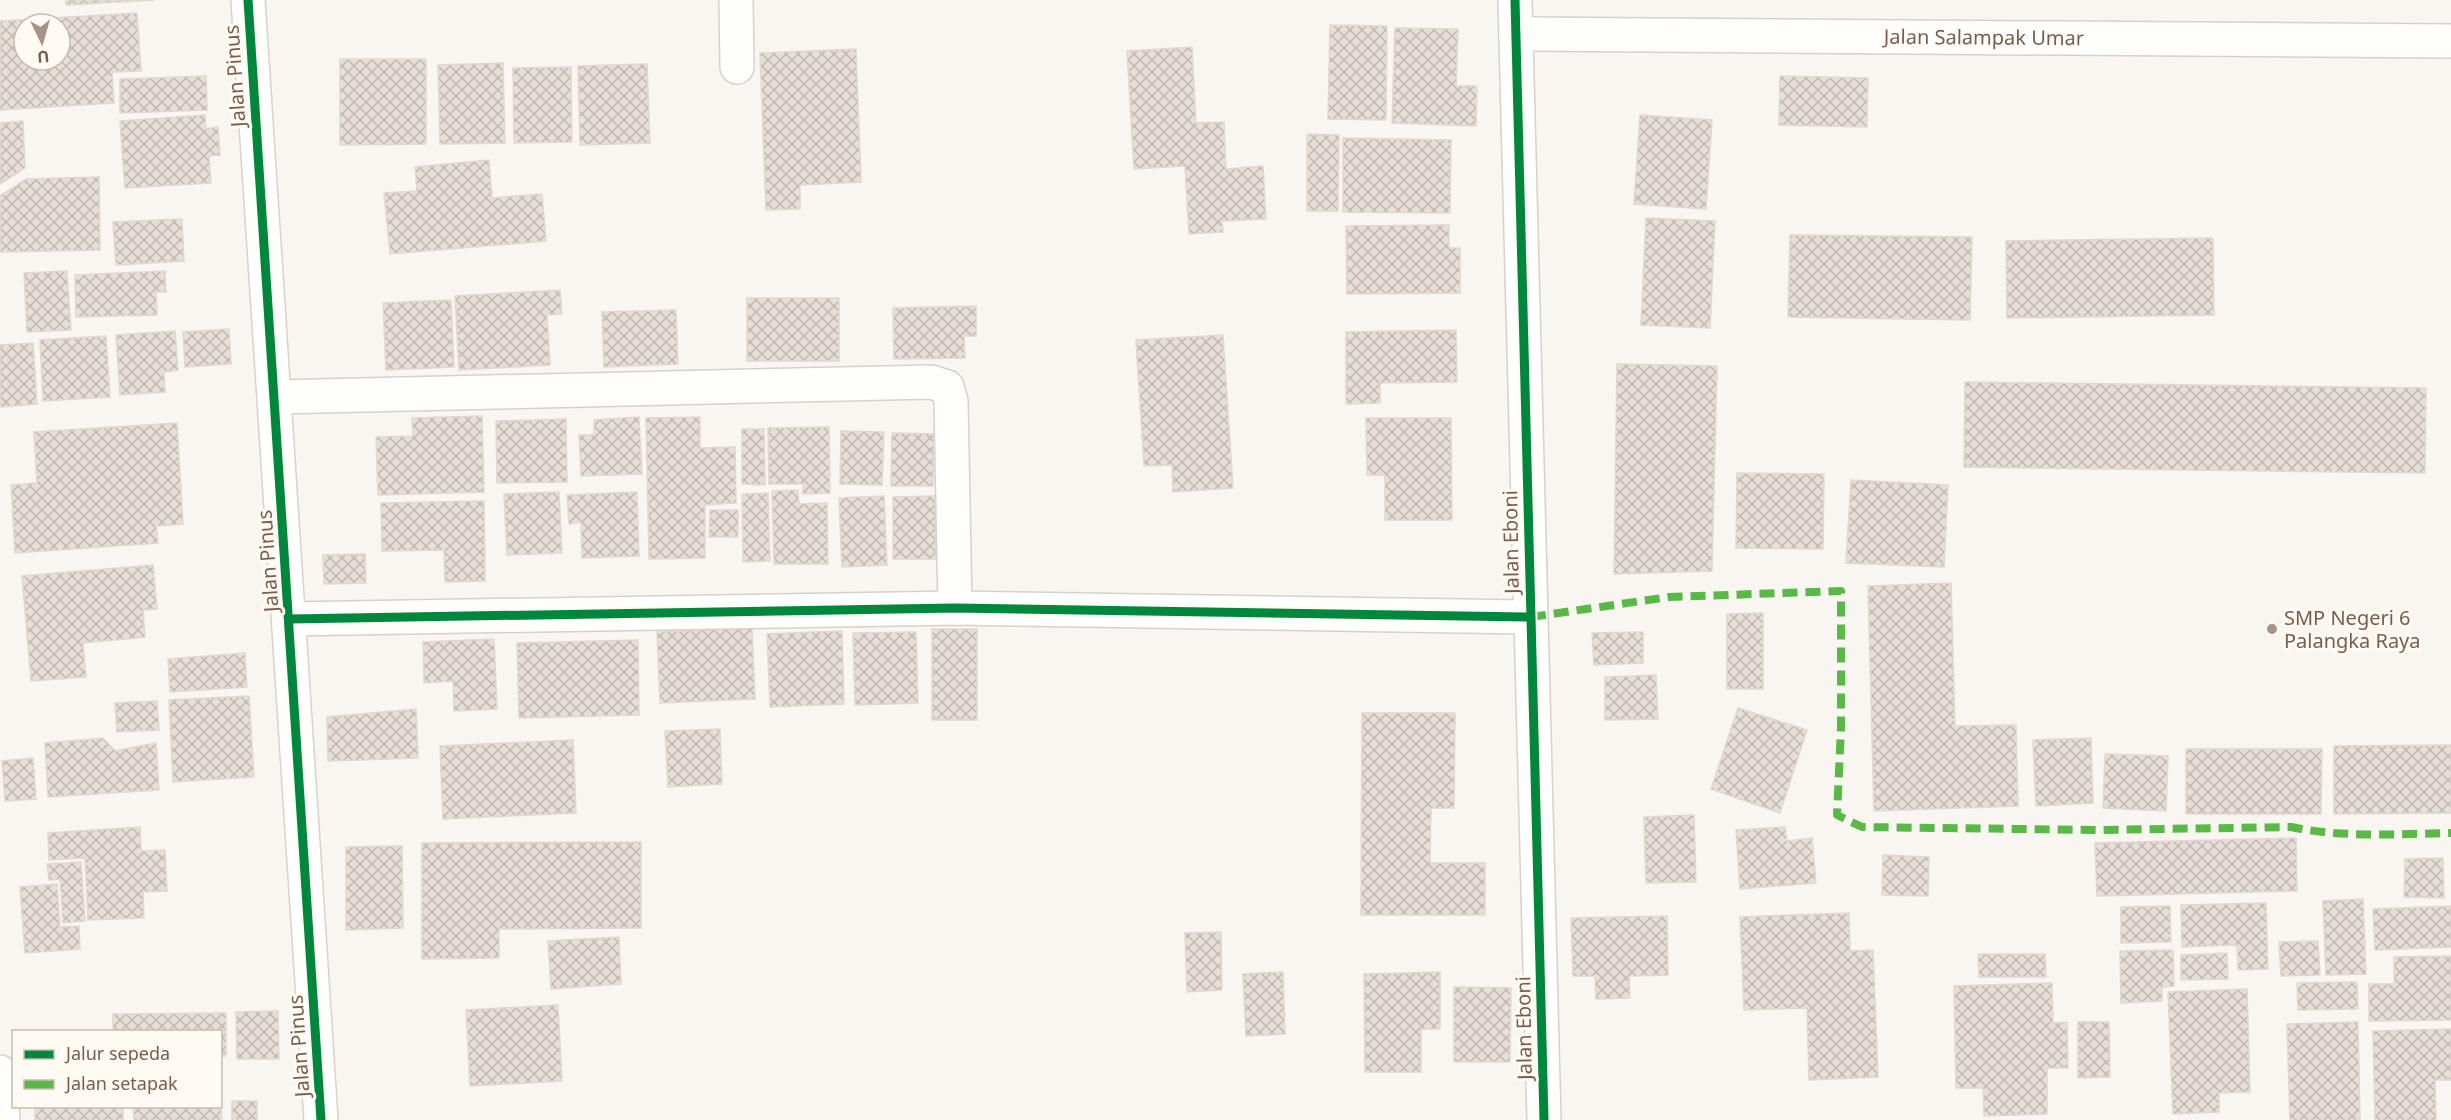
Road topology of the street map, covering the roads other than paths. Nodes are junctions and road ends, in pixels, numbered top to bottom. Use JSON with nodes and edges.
{"nodes":[{"id":1,"x":248,"y":0,"type":"edge"},
{"id":2,"x":736,"y":0,"type":"edge"},
{"id":3,"x":1515,"y":0,"type":"edge"},
{"id":4,"x":1516,"y":34,"type":"junction"},
{"id":5,"x":2451,"y":41,"type":"edge"},
{"id":6,"x":737,"y":67,"type":"dead end"},
{"id":7,"x":274,"y":398,"type":"junction"},
{"id":8,"x":955,"y":608,"type":"junction"},
{"id":9,"x":1531,"y":618,"type":"junction"},
{"id":10,"x":290,"y":619,"type":"junction"},
{"id":11,"x":0,"y":1072,"type":"edge"},
{"id":12,"x":3,"y":1120,"type":"edge"},
{"id":13,"x":321,"y":1120,"type":"edge"},
{"id":14,"x":1544,"y":1120,"type":"edge"}],
"edges":[{"from":1,"to":7,"type":"street","name":"Jalan Pinus"},
{"from":2,"to":6,"type":"street"},
{"from":3,"to":4,"type":"street","name":"Jalan Eboni"},
{"from":4,"to":5,"type":"street","name":"Jalan Salampak Umar"},
{"from":4,"to":9,"type":"street","name":"Jalan Eboni"},
{"from":7,"to":8,"type":"street"},
{"from":7,"to":10,"type":"street","name":"Jalan Pinus"},
{"from":8,"to":9,"type":"street"},
{"from":8,"to":10,"type":"street"},
{"from":9,"to":14,"type":"street","name":"Jalan Eboni"},
{"from":10,"to":13,"type":"street","name":"Jalan Pinus"},
{"from":11,"to":12,"type":"street"}]}
